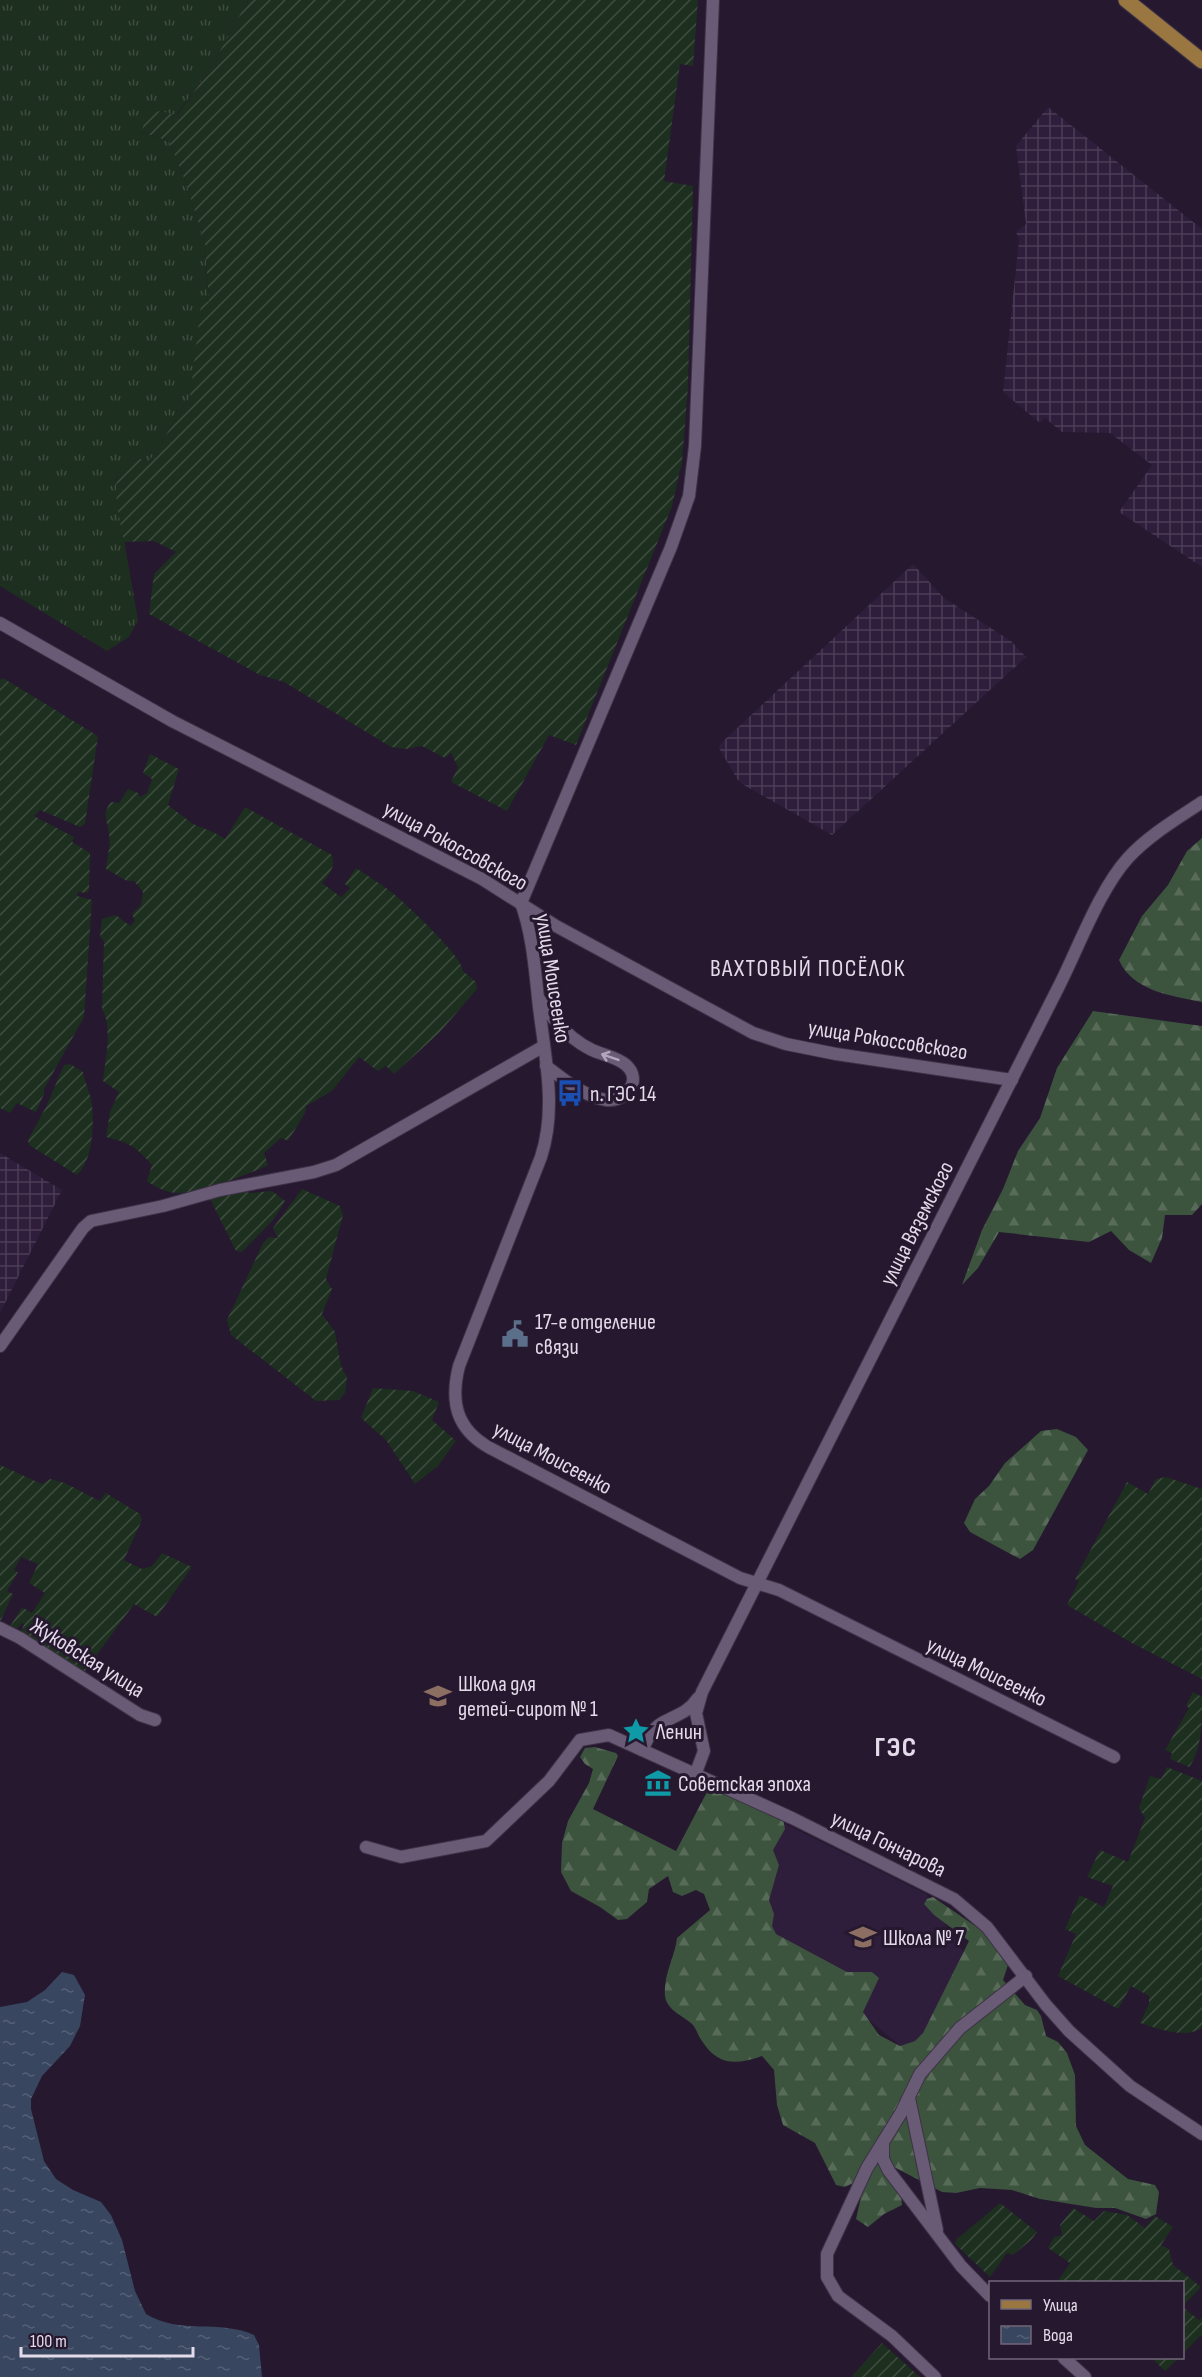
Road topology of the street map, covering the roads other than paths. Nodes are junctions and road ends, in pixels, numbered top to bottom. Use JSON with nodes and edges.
{"nodes":[{"id":1,"x":713,"y":0,"type":"edge"},
{"id":2,"x":1126,"y":0,"type":"edge"},
{"id":3,"x":1202,"y":61,"type":"edge"},
{"id":4,"x":0,"y":623,"type":"edge"},
{"id":5,"x":1202,"y":802,"type":"edge"},
{"id":6,"x":521,"y":903,"type":"junction"},
{"id":7,"x":538,"y":997,"type":"junction"},
{"id":8,"x":544,"y":1046,"type":"junction"},
{"id":9,"x":546,"y":1066,"type":"junction"},
{"id":10,"x":1012,"y":1080,"type":"junction"},
{"id":11,"x":0,"y":1346,"type":"edge"},
{"id":12,"x":758,"y":1584,"type":"junction"},
{"id":13,"x":0,"y":1628,"type":"edge"},
{"id":14,"x":702,"y":1692,"type":"junction"},
{"id":15,"x":670,"y":1719,"type":"junction"},
{"id":16,"x":155,"y":1720,"type":"dead end"},
{"id":17,"x":700,"y":1732,"type":"junction"},
{"id":18,"x":642,"y":1750,"type":"junction"},
{"id":19,"x":1114,"y":1757,"type":"dead end"},
{"id":20,"x":695,"y":1775,"type":"junction"},
{"id":21,"x":366,"y":1847,"type":"dead end"},
{"id":22,"x":1026,"y":1976,"type":"junction"},
{"id":23,"x":910,"y":2095,"type":"junction"},
{"id":24,"x":1202,"y":2134,"type":"edge"},
{"id":25,"x":884,"y":2139,"type":"junction"},
{"id":26,"x":938,"y":2235,"type":"junction"},
{"id":27,"x":989,"y":2295,"type":"edge"},
{"id":28,"x":1065,"y":2359,"type":"edge"},
{"id":29,"x":935,"y":2377,"type":"edge"},
{"id":30,"x":1085,"y":2377,"type":"edge"}],
"edges":[{"from":1,"to":6,"type":"street"},
{"from":2,"to":3,"type":"main road"},
{"from":4,"to":6,"type":"street","name":"улица Рокоссовского"},
{"from":5,"to":10,"type":"street","name":"улица Вяземского"},
{"from":6,"to":7,"type":"street","name":"улица Моисеенко"},
{"from":6,"to":10,"type":"street","name":"улица Рокоссовского"},
{"from":7,"to":8,"type":"street","name":"улица Моисеенко"},
{"from":9,"to":7,"type":"street","one_way":true},
{"from":8,"to":9,"type":"street","name":"улица Моисеенко"},
{"from":8,"to":11,"type":"street"},
{"from":9,"to":12,"type":"street","name":"улица Моисеенко"},
{"from":10,"to":12,"type":"street","name":"улица Вяземского"},
{"from":12,"to":14,"type":"street","name":"улица Вяземского"},
{"from":12,"to":19,"type":"street","name":"улица Моисеенко"},
{"from":13,"to":16,"type":"street","name":"Жуковская улица"},
{"from":14,"to":15,"type":"street"},
{"from":14,"to":17,"type":"street"},
{"from":15,"to":17,"type":"street"},
{"from":15,"to":18,"type":"street"},
{"from":17,"to":20,"type":"street"},
{"from":18,"to":20,"type":"street","name":"улица Гончарова"},
{"from":18,"to":21,"type":"street","name":"улица Гончарова"},
{"from":20,"to":22,"type":"street","name":"улица Гончарова"},
{"from":22,"to":23,"type":"street"},
{"from":22,"to":24,"type":"street","name":"улица Гончарова"},
{"from":23,"to":25,"type":"street"},
{"from":23,"to":26,"type":"street"},
{"from":25,"to":26,"type":"street"},
{"from":25,"to":29,"type":"street"},
{"from":26,"to":27,"type":"street"},
{"from":28,"to":30,"type":"street"}]}
